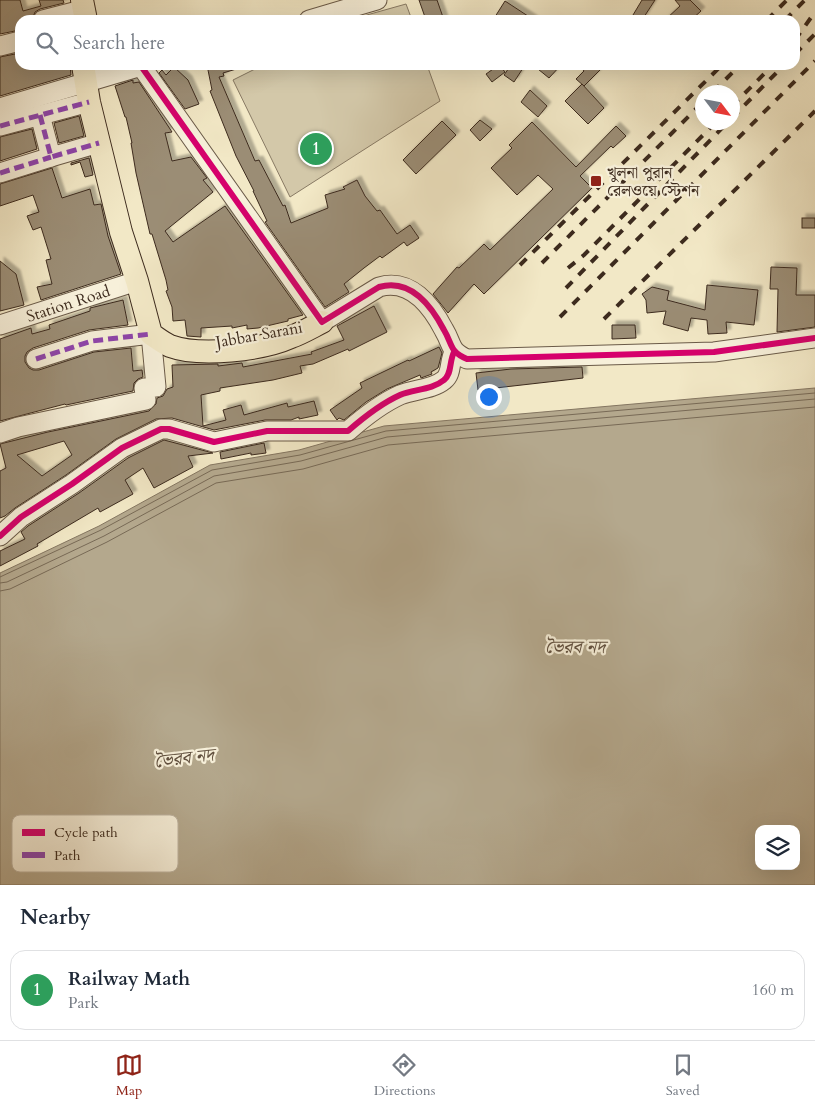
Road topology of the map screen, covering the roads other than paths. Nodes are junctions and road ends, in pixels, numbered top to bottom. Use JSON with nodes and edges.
{"nodes":[{"id":1,"x":377,"y":0,"type":"edge"},
{"id":2,"x":78,"y":10,"type":"edge"},
{"id":3,"x":60,"y":15,"type":"edge"},
{"id":4,"x":326,"y":15,"type":"edge"},
{"id":5,"x":15,"y":42,"type":"edge"},
{"id":6,"x":0,"y":46,"type":"edge"},
{"id":7,"x":127,"y":70,"type":"edge"},
{"id":8,"x":146,"y":70,"type":"edge"},
{"id":9,"x":90,"y":79,"type":"edge"},
{"id":10,"x":0,"y":108,"type":"edge"},
{"id":11,"x":40,"y":115,"type":"junction"},
{"id":12,"x":0,"y":126,"type":"edge"},
{"id":13,"x":99,"y":142,"type":"junction"},
{"id":14,"x":51,"y":158,"type":"junction"},
{"id":15,"x":0,"y":173,"type":"edge"},
{"id":16,"x":137,"y":281,"type":"junction"},
{"id":17,"x":322,"y":322,"type":"junction"},
{"id":18,"x":0,"y":325,"type":"edge"},
{"id":19,"x":151,"y":334,"type":"junction"},
{"id":20,"x":815,"y":338,"type":"edge"},
{"id":21,"x":454,"y":352,"type":"junction"},
{"id":22,"x":36,"y":359,"type":"dead end"},
{"id":23,"x":0,"y":432,"type":"edge"},
{"id":24,"x":22,"y":517,"type":"junction"},
{"id":25,"x":0,"y":521,"type":"edge"},
{"id":26,"x":0,"y":536,"type":"edge"}],
"edges":[{"from":1,"to":4,"type":"street"},
{"from":2,"to":3,"type":"street"},
{"from":5,"to":6,"type":"street"},
{"from":7,"to":9,"type":"street"},
{"from":8,"to":17,"type":"street"},
{"from":9,"to":10,"type":"street"},
{"from":9,"to":11,"type":"street"},
{"from":9,"to":13,"type":"main road"},
{"from":9,"to":17,"type":"main road","name":"Jabbar Sarani"},
{"from":11,"to":12,"type":"street"},
{"from":11,"to":14,"type":"street"},
{"from":13,"to":14,"type":"street"},
{"from":13,"to":16,"type":"main road"},
{"from":14,"to":15,"type":"street"},
{"from":16,"to":18,"type":"street","name":"Station Road"},
{"from":16,"to":19,"type":"main road"},
{"from":17,"to":19,"type":"main road","name":"Jabbar Sarani"},
{"from":17,"to":21,"type":"street"},
{"from":19,"to":22,"type":"street"},
{"from":19,"to":23,"type":"street"},
{"from":20,"to":21,"type":"street"},
{"from":21,"to":24,"type":"street"},
{"from":24,"to":25,"type":"street"},
{"from":24,"to":26,"type":"street"}]}
